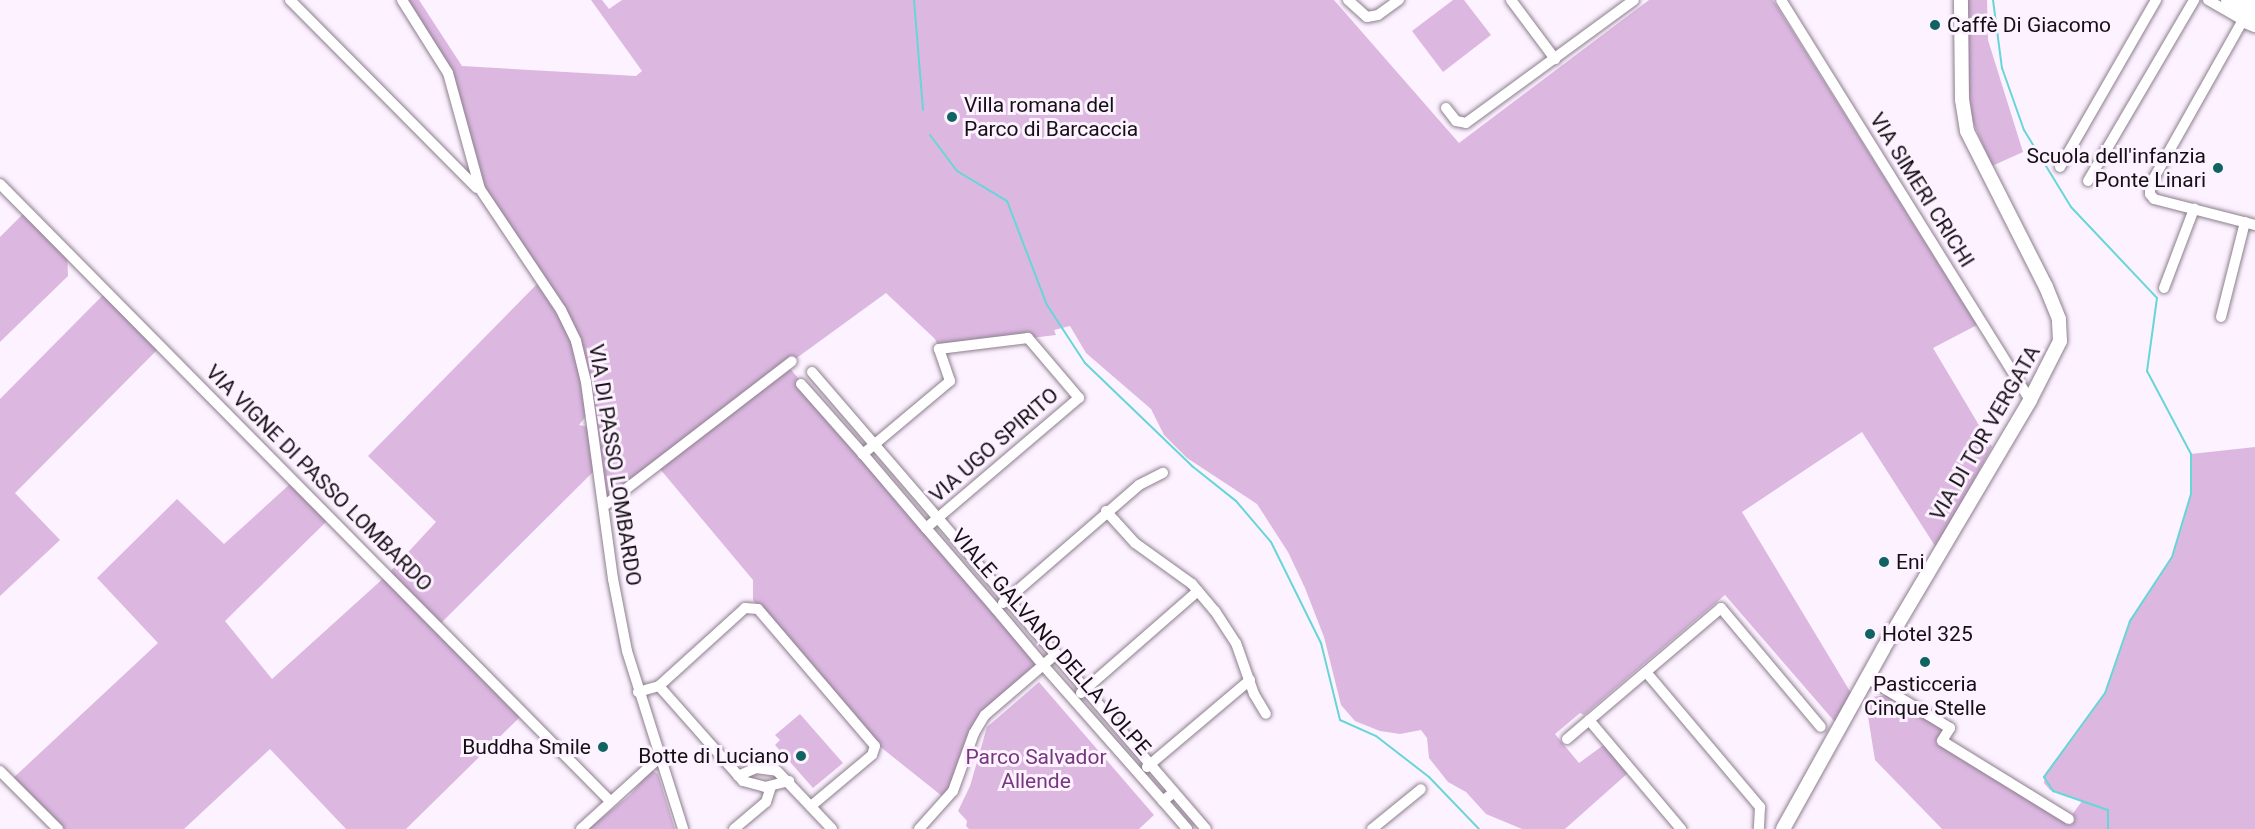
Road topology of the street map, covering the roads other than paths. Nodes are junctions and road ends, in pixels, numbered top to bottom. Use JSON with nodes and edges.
{"nodes":[{"id":1,"x":290,"y":0,"type":"edge"},
{"id":2,"x":402,"y":0,"type":"edge"},
{"id":3,"x":1348,"y":0,"type":"edge"},
{"id":4,"x":1399,"y":0,"type":"edge"},
{"id":5,"x":1511,"y":0,"type":"edge"},
{"id":6,"x":1634,"y":0,"type":"edge"},
{"id":7,"x":1780,"y":0,"type":"edge"},
{"id":8,"x":1961,"y":0,"type":"edge"},
{"id":9,"x":2156,"y":0,"type":"edge"},
{"id":10,"x":2194,"y":0,"type":"edge"},
{"id":11,"x":2208,"y":0,"type":"edge"},
{"id":12,"x":2228,"y":0,"type":"edge"},
{"id":13,"x":2251,"y":19,"type":"edge"},
{"id":14,"x":1555,"y":59,"type":"junction"},
{"id":15,"x":1446,"y":108,"type":"dead end"},
{"id":16,"x":2060,"y":168,"type":"dead end"},
{"id":17,"x":2088,"y":181,"type":"dead end"},
{"id":18,"x":0,"y":184,"type":"edge"},
{"id":19,"x":487,"y":200,"type":"junction"},
{"id":20,"x":2194,"y":209,"type":"junction"},
{"id":21,"x":2250,"y":223,"type":"edge"},
{"id":22,"x":2164,"y":288,"type":"dead end"},
{"id":23,"x":2221,"y":317,"type":"dead end"},
{"id":24,"x":792,"y":361,"type":"dead end"},
{"id":25,"x":812,"y":372,"type":"dead end"},
{"id":26,"x":801,"y":384,"type":"dead end"},
{"id":27,"x":2030,"y":400,"type":"junction"},
{"id":28,"x":876,"y":443,"type":"junction"},
{"id":29,"x":862,"y":454,"type":"junction"},
{"id":30,"x":1163,"y":473,"type":"dead end"},
{"id":31,"x":604,"y":506,"type":"junction"},
{"id":32,"x":1107,"y":511,"type":"junction"},
{"id":33,"x":939,"y":518,"type":"junction"},
{"id":34,"x":926,"y":528,"type":"junction"},
{"id":35,"x":1198,"y":591,"type":"junction"},
{"id":36,"x":1008,"y":598,"type":"junction"},
{"id":37,"x":996,"y":609,"type":"junction"},
{"id":38,"x":1056,"y":654,"type":"junction"},
{"id":39,"x":1043,"y":665,"type":"junction"},
{"id":40,"x":1647,"y":672,"type":"junction"},
{"id":41,"x":1867,"y":678,"type":"junction"},
{"id":42,"x":1250,"y":680,"type":"junction"},
{"id":43,"x":659,"y":686,"type":"junction"},
{"id":44,"x":1086,"y":689,"type":"junction"},
{"id":45,"x":638,"y":692,"type":"junction"},
{"id":46,"x":1074,"y":699,"type":"junction"},
{"id":47,"x":1266,"y":714,"type":"dead end"},
{"id":48,"x":1589,"y":720,"type":"junction"},
{"id":49,"x":1821,"y":727,"type":"dead end"},
{"id":50,"x":1567,"y":740,"type":"dead end"},
{"id":51,"x":659,"y":758,"type":"junction"},
{"id":52,"x":1150,"y":764,"type":"junction"},
{"id":53,"x":0,"y":771,"type":"edge"},
{"id":54,"x":1139,"y":773,"type":"junction"},
{"id":55,"x":738,"y":776,"type":"junction"},
{"id":56,"x":789,"y":781,"type":"junction"},
{"id":57,"x":771,"y":787,"type":"junction"},
{"id":58,"x":1421,"y":789,"type":"dead end"},
{"id":59,"x":1174,"y":792,"type":"junction"},
{"id":60,"x":610,"y":801,"type":"junction"},
{"id":61,"x":1163,"y":801,"type":"junction"},
{"id":62,"x":811,"y":806,"type":"junction"},
{"id":63,"x":2069,"y":819,"type":"dead end"},
{"id":64,"x":58,"y":829,"type":"edge"},
{"id":65,"x":581,"y":829,"type":"edge"},
{"id":66,"x":683,"y":829,"type":"edge"},
{"id":67,"x":734,"y":829,"type":"edge"},
{"id":68,"x":832,"y":829,"type":"edge"},
{"id":69,"x":919,"y":829,"type":"edge"},
{"id":70,"x":1187,"y":829,"type":"edge"},
{"id":71,"x":1206,"y":829,"type":"edge"},
{"id":72,"x":1372,"y":829,"type":"edge"},
{"id":73,"x":1681,"y":829,"type":"edge"},
{"id":74,"x":1759,"y":829,"type":"edge"},
{"id":75,"x":1783,"y":829,"type":"edge"}],
"edges":[{"from":1,"to":19,"type":"street"},
{"from":2,"to":19,"type":"street","name":"VIA DI PASSO LOMBARDO"},
{"from":3,"to":4,"type":"street"},
{"from":5,"to":14,"type":"street"},
{"from":6,"to":14,"type":"street"},
{"from":7,"to":27,"type":"street","name":"VIA SIMERI CRICHI"},
{"from":8,"to":27,"type":"main road","name":"VIA DI TOR VERGATA"},
{"from":9,"to":16,"type":"street"},
{"from":10,"to":17,"type":"street"},
{"from":11,"to":13,"type":"street"},
{"from":12,"to":13,"type":"main road"},
{"from":13,"to":20,"type":"street"},
{"from":14,"to":15,"type":"street"},
{"from":18,"to":60,"type":"street","name":"VIA VIGNE DI PASSO LOMBARDO"},
{"from":19,"to":31,"type":"street","name":"VIA DI PASSO LOMBARDO"},
{"from":20,"to":21,"type":"street"},
{"from":20,"to":22,"type":"street"},
{"from":21,"to":23,"type":"street"},
{"from":24,"to":31,"type":"street"},
{"from":25,"to":28,"type":"street","name":"VIALE GALVANO DELLA VOLPE"},
{"from":26,"to":29,"type":"street","name":"VIALE GALVANO DELLA VOLPE"},
{"from":27,"to":41,"type":"main road","name":"VIA DI TOR VERGATA"},
{"from":28,"to":29,"type":"street"},
{"from":28,"to":33,"type":"street","name":"VIALE GALVANO DELLA VOLPE"},
{"from":28,"to":33,"type":"street","name":"VIA UGO SPIRITO"},
{"from":29,"to":34,"type":"street","name":"VIALE GALVANO DELLA VOLPE"},
{"from":30,"to":32,"type":"street"},
{"from":31,"to":45,"type":"street","name":"VIA DI PASSO LOMBARDO"},
{"from":32,"to":35,"type":"street"},
{"from":32,"to":36,"type":"street"},
{"from":33,"to":34,"type":"street","name":"VIA UGO SPIRITO"},
{"from":33,"to":36,"type":"street","name":"VIALE GALVANO DELLA VOLPE"},
{"from":34,"to":37,"type":"street","name":"VIALE GALVANO DELLA VOLPE"},
{"from":35,"to":42,"type":"street"},
{"from":35,"to":44,"type":"street"},
{"from":36,"to":37,"type":"street"},
{"from":36,"to":38,"type":"street","name":"VIALE GALVANO DELLA VOLPE"},
{"from":37,"to":39,"type":"street","name":"VIALE GALVANO DELLA VOLPE"},
{"from":38,"to":39,"type":"street"},
{"from":38,"to":44,"type":"street","name":"VIALE GALVANO DELLA VOLPE"},
{"from":39,"to":46,"type":"street","name":"VIALE GALVANO DELLA VOLPE"},
{"from":39,"to":69,"type":"street"},
{"from":40,"to":48,"type":"street"},
{"from":40,"to":49,"type":"street"},
{"from":40,"to":74,"type":"street"},
{"from":41,"to":63,"type":"street"},
{"from":41,"to":75,"type":"main road","name":"VIA DI TOR VERGATA"},
{"from":42,"to":47,"type":"street"},
{"from":42,"to":52,"type":"street"},
{"from":43,"to":45,"type":"street"},
{"from":43,"to":55,"type":"street"},
{"from":43,"to":62,"type":"street"},
{"from":44,"to":46,"type":"street"},
{"from":44,"to":52,"type":"street","name":"VIALE GALVANO DELLA VOLPE"},
{"from":45,"to":51,"type":"street","name":"VIA DI PASSO LOMBARDO"},
{"from":46,"to":54,"type":"street","name":"VIALE GALVANO DELLA VOLPE"},
{"from":48,"to":50,"type":"street"},
{"from":48,"to":73,"type":"street"},
{"from":51,"to":60,"type":"street"},
{"from":51,"to":66,"type":"street","name":"VIA DI PASSO LOMBARDO"},
{"from":52,"to":54,"type":"street"},
{"from":52,"to":59,"type":"street","name":"VIALE GALVANO DELLA VOLPE"},
{"from":53,"to":64,"type":"street"},
{"from":54,"to":61,"type":"street","name":"VIALE GALVANO DELLA VOLPE"},
{"from":55,"to":56,"type":"street"},
{"from":55,"to":57,"type":"street"},
{"from":56,"to":57,"type":"street"},
{"from":56,"to":62,"type":"street"},
{"from":57,"to":67,"type":"street"},
{"from":58,"to":72,"type":"street"},
{"from":59,"to":61,"type":"street"},
{"from":59,"to":71,"type":"street","name":"VIALE GALVANO DELLA VOLPE"},
{"from":60,"to":65,"type":"street"},
{"from":61,"to":70,"type":"street","name":"VIALE GALVANO DELLA VOLPE"},
{"from":62,"to":68,"type":"street"}]}
